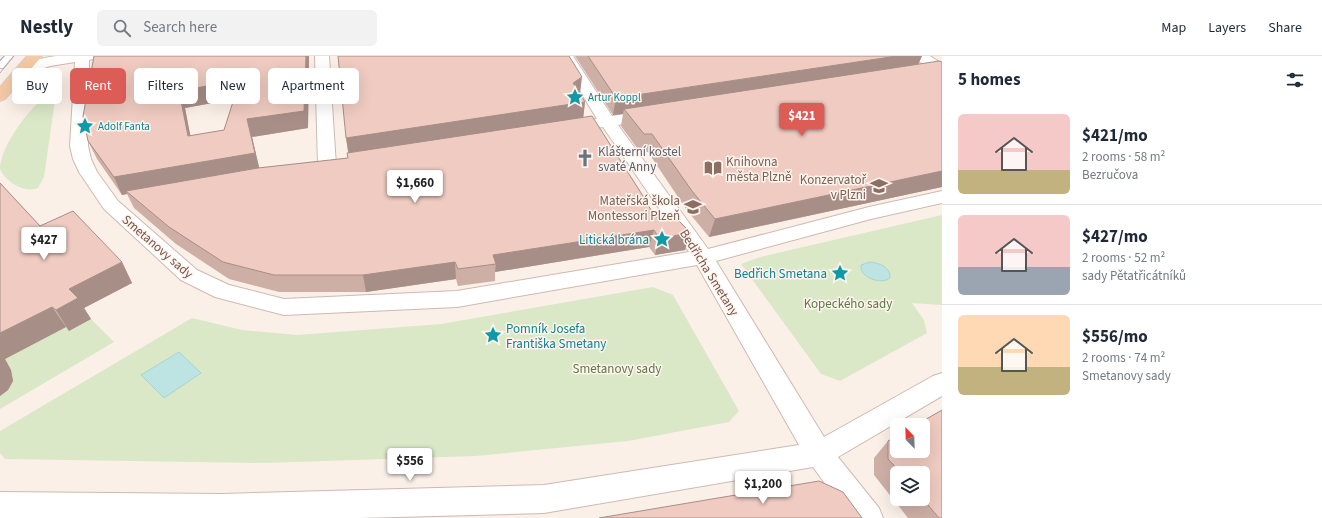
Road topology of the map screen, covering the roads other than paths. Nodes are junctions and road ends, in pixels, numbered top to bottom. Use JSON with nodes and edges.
{"nodes":[{"id":1,"x":8,"y":56,"type":"edge"},
{"id":2,"x":35,"y":56,"type":"edge"},
{"id":3,"x":83,"y":56,"type":"edge"},
{"id":4,"x":322,"y":56,"type":"edge"},
{"id":5,"x":566,"y":56,"type":"edge"},
{"id":6,"x":920,"y":56,"type":"edge"},
{"id":7,"x":0,"y":66,"type":"edge"},
{"id":8,"x":25,"y":68,"type":"edge"},
{"id":9,"x":31,"y":68,"type":"edge"},
{"id":10,"x":942,"y":70,"type":"edge"},
{"id":11,"x":916,"y":74,"type":"edge"},
{"id":12,"x":12,"y":83,"type":"edge"},
{"id":13,"x":0,"y":96,"type":"edge"},
{"id":14,"x":664,"y":113,"type":"edge"},
{"id":15,"x":607,"y":122,"type":"junction"},
{"id":16,"x":550,"y":131,"type":"edge"},
{"id":17,"x":328,"y":166,"type":"edge"},
{"id":18,"x":942,"y":197,"type":"edge"},
{"id":19,"x":132,"y":201,"type":"edge"},
{"id":20,"x":111,"y":205,"type":"junction"},
{"id":21,"x":703,"y":257,"type":"junction"},
{"id":22,"x":942,"y":383,"type":"edge"},
{"id":23,"x":819,"y":454,"type":"junction"},
{"id":24,"x":0,"y":506,"type":"edge"},
{"id":25,"x":868,"y":518,"type":"edge"}],
"edges":[{"from":1,"to":7,"type":"lane"},
{"from":2,"to":8,"type":"main road"},
{"from":3,"to":9,"type":"street"},
{"from":3,"to":20,"type":"street","name":"Smetanovy sady"},
{"from":4,"to":17,"type":"street"},
{"from":5,"to":15,"type":"street","name":"Bedřicha Smetany"},
{"from":6,"to":10,"type":"street"},
{"from":10,"to":11,"type":"street"},
{"from":12,"to":13,"type":"main road"},
{"from":14,"to":15,"type":"street"},
{"from":15,"to":16,"type":"street"},
{"from":15,"to":21,"type":"street","name":"Bedřicha Smetany"},
{"from":18,"to":21,"type":"street"},
{"from":19,"to":20,"type":"street"},
{"from":20,"to":21,"type":"street","name":"Smetanovy sady"},
{"from":21,"to":23,"type":"street","name":"Bedřicha Smetany"},
{"from":22,"to":23,"type":"street"},
{"from":23,"to":24,"type":"street"},
{"from":23,"to":25,"type":"street","name":"Bedřicha Smetany"}]}
